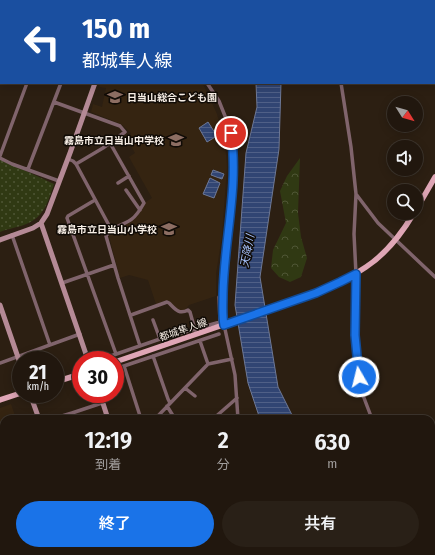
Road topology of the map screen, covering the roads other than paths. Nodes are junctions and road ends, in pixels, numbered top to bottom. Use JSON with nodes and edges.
{"nodes":[{"id":1,"x":27,"y":84,"type":"edge"},
{"id":2,"x":61,"y":84,"type":"edge"},
{"id":3,"x":95,"y":84,"type":"edge"},
{"id":4,"x":209,"y":84,"type":"edge"},
{"id":5,"x":341,"y":84,"type":"edge"},
{"id":6,"x":54,"y":102,"type":"junction"},
{"id":7,"x":85,"y":113,"type":"junction"},
{"id":8,"x":110,"y":143,"type":"junction"},
{"id":9,"x":0,"y":157,"type":"edge"},
{"id":10,"x":68,"y":159,"type":"junction"},
{"id":11,"x":76,"y":164,"type":"junction"},
{"id":12,"x":28,"y":169,"type":"junction"},
{"id":13,"x":129,"y":176,"type":"junction"},
{"id":14,"x":435,"y":177,"type":"edge"},
{"id":15,"x":59,"y":181,"type":"junction"},
{"id":16,"x":118,"y":183,"type":"dead end"},
{"id":17,"x":126,"y":190,"type":"dead end"},
{"id":18,"x":356,"y":194,"type":"junction"},
{"id":19,"x":423,"y":198,"type":"edge"},
{"id":20,"x":95,"y":200,"type":"junction"},
{"id":21,"x":140,"y":210,"type":"junction"},
{"id":22,"x":409,"y":220,"type":"edge"},
{"id":23,"x":41,"y":223,"type":"junction"},
{"id":24,"x":111,"y":229,"type":"junction"},
{"id":25,"x":12,"y":235,"type":"junction"},
{"id":26,"x":0,"y":240,"type":"edge"},
{"id":27,"x":395,"y":240,"type":"junction"},
{"id":28,"x":114,"y":264,"type":"junction"},
{"id":29,"x":87,"y":274,"type":"junction"},
{"id":30,"x":355,"y":275,"type":"junction"},
{"id":31,"x":435,"y":277,"type":"edge"},
{"id":32,"x":62,"y":283,"type":"junction"},
{"id":33,"x":223,"y":297,"type":"junction"},
{"id":34,"x":0,"y":305,"type":"edge"},
{"id":35,"x":131,"y":315,"type":"junction"},
{"id":36,"x":153,"y":320,"type":"dead end"},
{"id":37,"x":226,"y":324,"type":"junction"},
{"id":38,"x":195,"y":330,"type":"junction"},
{"id":39,"x":80,"y":334,"type":"junction"},
{"id":40,"x":219,"y":334,"type":"dead end"},
{"id":41,"x":160,"y":339,"type":"junction"},
{"id":42,"x":200,"y":341,"type":"junction"},
{"id":43,"x":50,"y":345,"type":"junction"},
{"id":44,"x":140,"y":346,"type":"junction"},
{"id":45,"x":16,"y":351,"type":"edge"},
{"id":46,"x":34,"y":351,"type":"edge"},
{"id":47,"x":85,"y":351,"type":"edge"},
{"id":48,"x":115,"y":351,"type":"edge"},
{"id":49,"x":124,"y":351,"type":"edge"},
{"id":50,"x":153,"y":356,"type":"junction"},
{"id":51,"x":12,"y":359,"type":"edge"},
{"id":52,"x":124,"y":359,"type":"edge"},
{"id":53,"x":232,"y":359,"type":"junction"},
{"id":54,"x":0,"y":364,"type":"edge"},
{"id":55,"x":208,"y":364,"type":"junction"},
{"id":56,"x":124,"y":366,"type":"joint"},
{"id":57,"x":185,"y":388,"type":"junction"},
{"id":58,"x":12,"y":396,"type":"edge"},
{"id":59,"x":195,"y":396,"type":"dead end"},
{"id":60,"x":237,"y":398,"type":"junction"},
{"id":61,"x":0,"y":400,"type":"edge"},
{"id":62,"x":33,"y":403,"type":"edge"},
{"id":63,"x":102,"y":403,"type":"joint"},
{"id":64,"x":169,"y":404,"type":"junction"},
{"id":65,"x":72,"y":413,"type":"joint"},
{"id":66,"x":38,"y":415,"type":"edge"},
{"id":67,"x":65,"y":415,"type":"edge"},
{"id":68,"x":106,"y":415,"type":"edge"},
{"id":69,"x":140,"y":415,"type":"edge"},
{"id":70,"x":159,"y":415,"type":"edge"},
{"id":71,"x":173,"y":415,"type":"edge"},
{"id":72,"x":218,"y":415,"type":"edge"},
{"id":73,"x":238,"y":415,"type":"edge"},
{"id":74,"x":370,"y":415,"type":"edge"}],
"edges":[{"from":1,"to":9,"type":"street"},
{"from":2,"to":6,"type":"street"},
{"from":3,"to":7,"type":"street"},
{"from":4,"to":33,"type":"street"},
{"from":5,"to":18,"type":"street"},
{"from":6,"to":7,"type":"street"},
{"from":6,"to":12,"type":"street"},
{"from":7,"to":8,"type":"street"},
{"from":7,"to":10,"type":"street"},
{"from":8,"to":11,"type":"street"},
{"from":8,"to":13,"type":"street"},
{"from":9,"to":12,"type":"street"},
{"from":10,"to":11,"type":"street"},
{"from":10,"to":15,"type":"street"},
{"from":11,"to":20,"type":"street"},
{"from":12,"to":15,"type":"street"},
{"from":13,"to":16,"type":"street"},
{"from":13,"to":21,"type":"street"},
{"from":14,"to":19,"type":"main road"},
{"from":15,"to":23,"type":"street"},
{"from":17,"to":21,"type":"street"},
{"from":18,"to":27,"type":"street"},
{"from":18,"to":30,"type":"street"},
{"from":20,"to":24,"type":"street"},
{"from":20,"to":29,"type":"street"},
{"from":21,"to":24,"type":"street"},
{"from":22,"to":27,"type":"main road","name":"都城隼人線"},
{"from":23,"to":25,"type":"street"},
{"from":23,"to":32,"type":"street"},
{"from":24,"to":28,"type":"street"},
{"from":25,"to":26,"type":"street"},
{"from":25,"to":43,"type":"street"},
{"from":27,"to":30,"type":"main road","name":"都城隼人線"},
{"from":27,"to":31,"type":"street"},
{"from":28,"to":29,"type":"street"},
{"from":28,"to":35,"type":"street"},
{"from":29,"to":32,"type":"street"},
{"from":29,"to":48,"type":"street"},
{"from":30,"to":37,"type":"main road","name":"都城隼人線"},
{"from":30,"to":74,"type":"street"},
{"from":32,"to":39,"type":"street"},
{"from":33,"to":37,"type":"street"},
{"from":33,"to":38,"type":"street"},
{"from":34,"to":45,"type":"street"},
{"from":35,"to":38,"type":"street"},
{"from":35,"to":44,"type":"street"},
{"from":36,"to":41,"type":"street"},
{"from":37,"to":52,"type":"main road","name":"都城隼人線"},
{"from":37,"to":53,"type":"street"},
{"from":38,"to":41,"type":"street"},
{"from":39,"to":43,"type":"street"},
{"from":39,"to":47,"type":"street"},
{"from":40,"to":42,"type":"street"},
{"from":41,"to":44,"type":"street"},
{"from":42,"to":50,"type":"street"},
{"from":42,"to":55,"type":"street"},
{"from":43,"to":46,"type":"street"},
{"from":44,"to":49,"type":"street"},
{"from":50,"to":56,"type":"street"},
{"from":50,"to":64,"type":"street"},
{"from":51,"to":54,"type":"street"},
{"from":53,"to":55,"type":"street"},
{"from":53,"to":60,"type":"street"},
{"from":55,"to":57,"type":"street"},
{"from":56,"to":69,"type":"street"},
{"from":57,"to":59,"type":"street"},
{"from":57,"to":64,"type":"street"},
{"from":58,"to":61,"type":"main road"},
{"from":60,"to":72,"type":"street"},
{"from":60,"to":73,"type":"street"},
{"from":62,"to":66,"type":"street"},
{"from":63,"to":65,"type":"street"},
{"from":63,"to":68,"type":"street"},
{"from":64,"to":70,"type":"street"},
{"from":64,"to":71,"type":"street"},
{"from":65,"to":67,"type":"street"}]}
